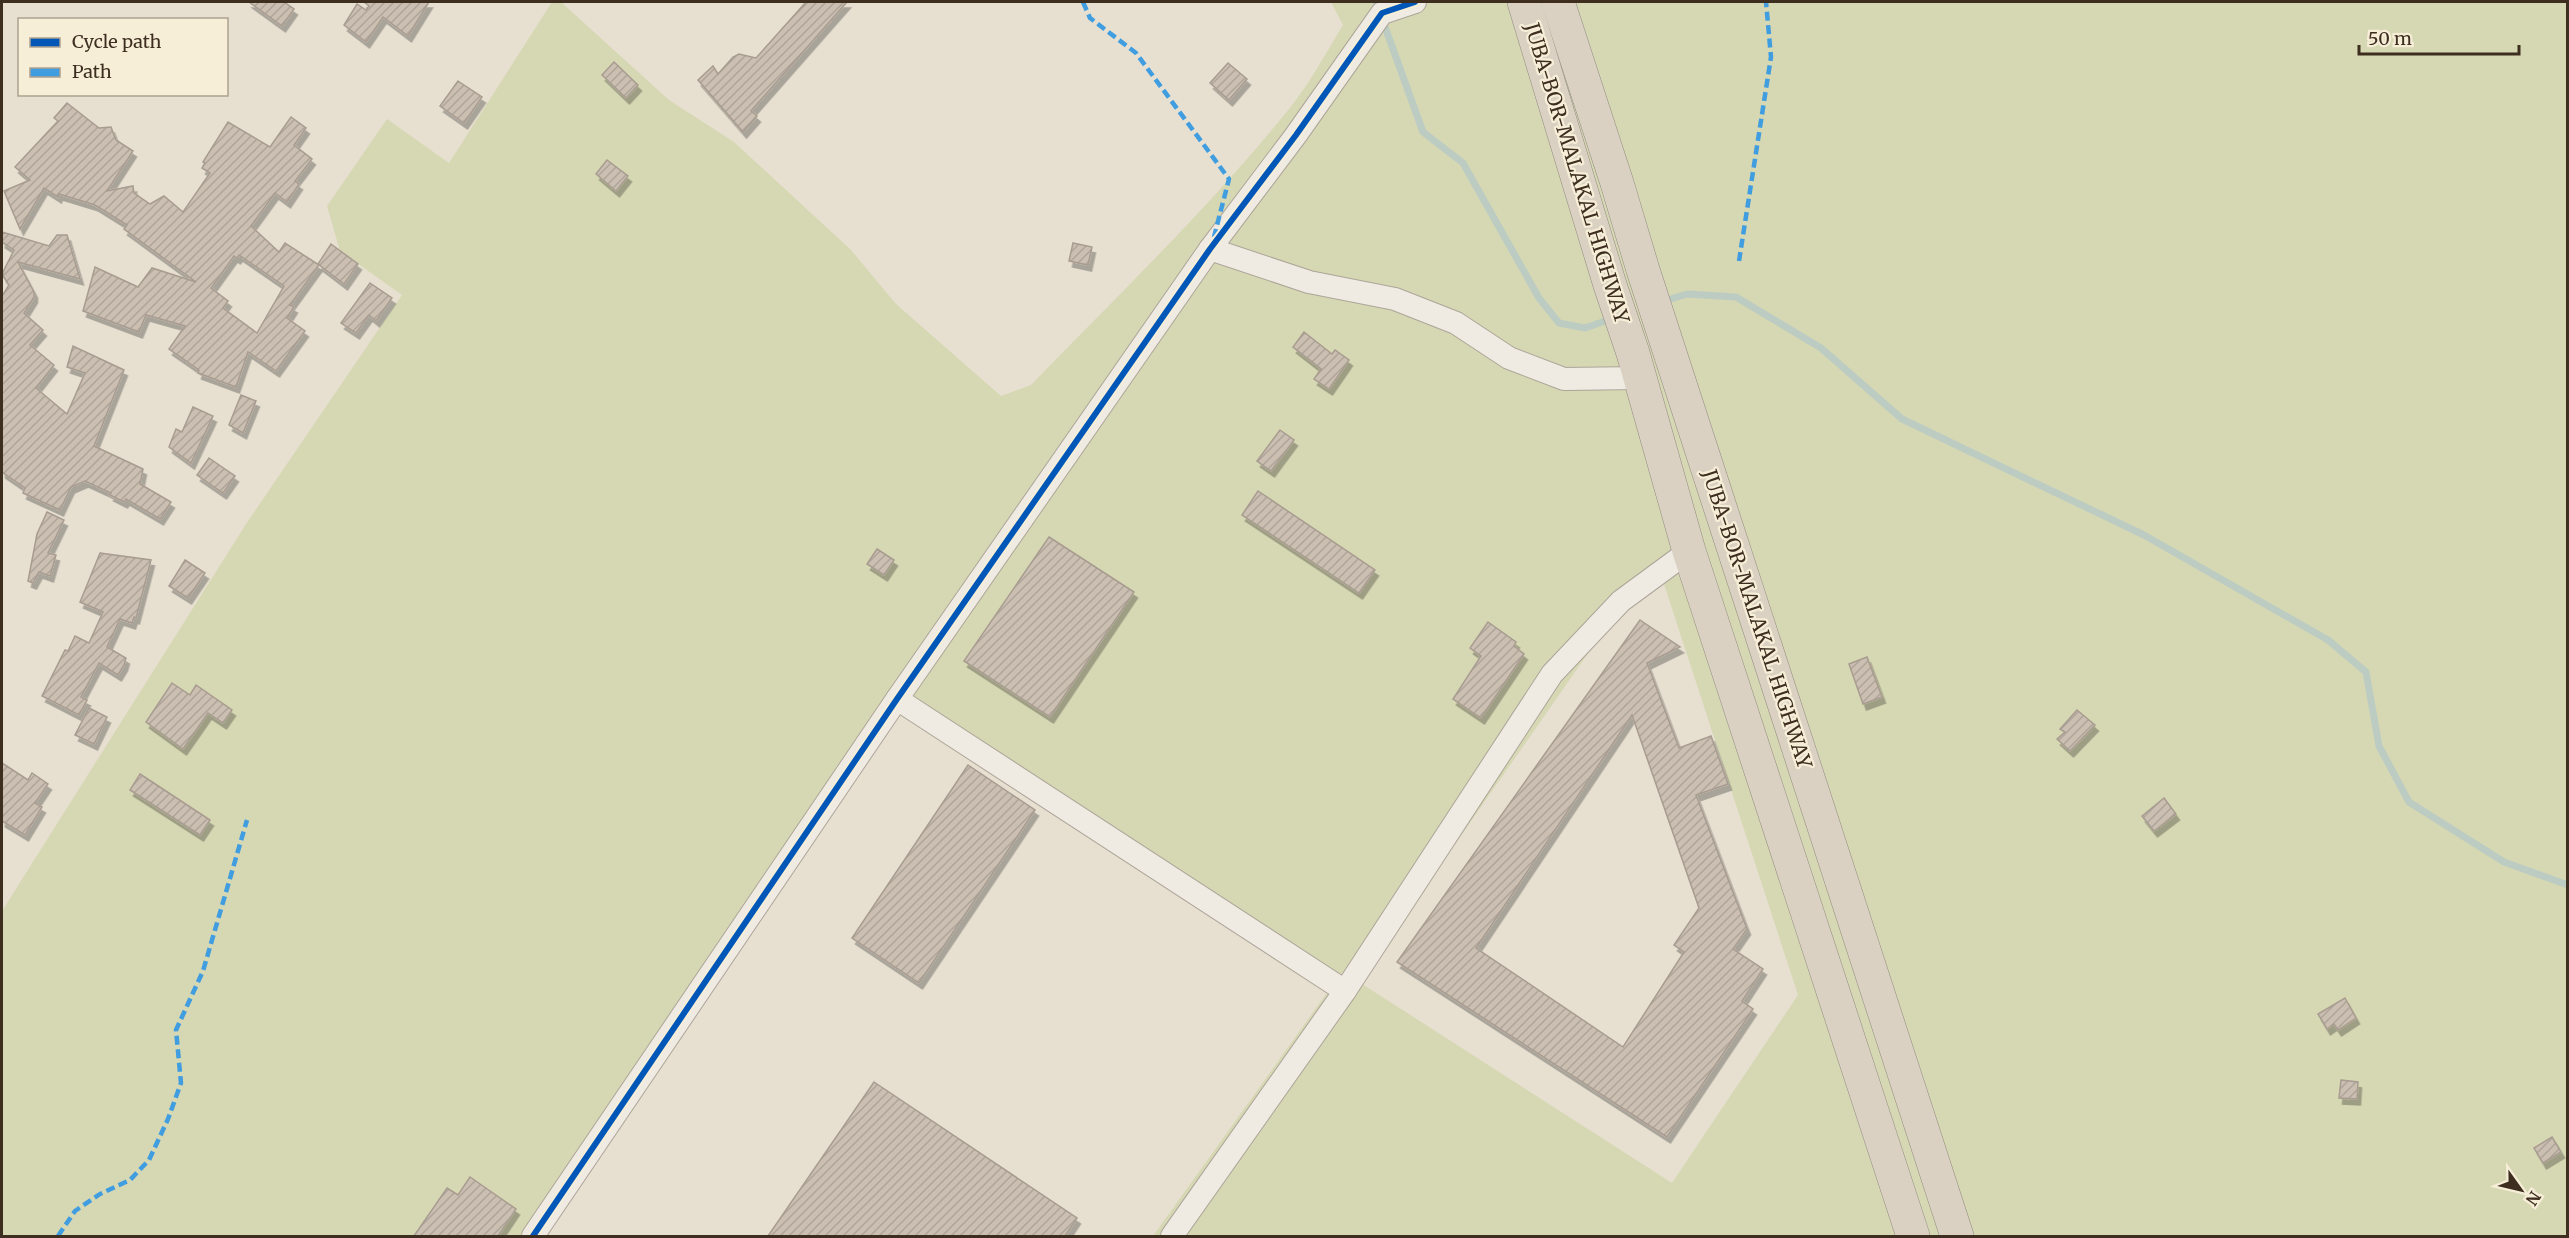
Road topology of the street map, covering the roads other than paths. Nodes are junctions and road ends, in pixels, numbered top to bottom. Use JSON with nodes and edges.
{"nodes":[{"id":1,"x":1415,"y":2,"type":"edge"},
{"id":2,"x":1524,"y":2,"type":"edge"},
{"id":3,"x":1558,"y":2,"type":"edge"},
{"id":4,"x":1210,"y":249,"type":"junction"},
{"id":5,"x":1637,"y":366,"type":"junction"},
{"id":6,"x":1689,"y":551,"type":"junction"},
{"id":7,"x":897,"y":699,"type":"junction"},
{"id":8,"x":1345,"y":992,"type":"junction"},
{"id":9,"x":533,"y":1236,"type":"edge"},
{"id":10,"x":1172,"y":1236,"type":"edge"},
{"id":11,"x":1913,"y":1236,"type":"edge"},
{"id":12,"x":1957,"y":1236,"type":"edge"}],
"edges":[{"from":1,"to":4,"type":"street"},
{"from":2,"to":5,"type":"highway","name":"JUBA-BOR-MALAKAL HIGHWAY"},
{"from":3,"to":12,"type":"highway","name":"JUBA-BOR-MALAKAL HIGHWAY"},
{"from":4,"to":5,"type":"street"},
{"from":4,"to":7,"type":"street"},
{"from":5,"to":6,"type":"highway","name":"JUBA-BOR-MALAKAL HIGHWAY"},
{"from":6,"to":8,"type":"street"},
{"from":6,"to":11,"type":"highway","name":"JUBA-BOR-MALAKAL HIGHWAY"},
{"from":7,"to":8,"type":"street"},
{"from":7,"to":9,"type":"street"},
{"from":8,"to":10,"type":"street"}]}
